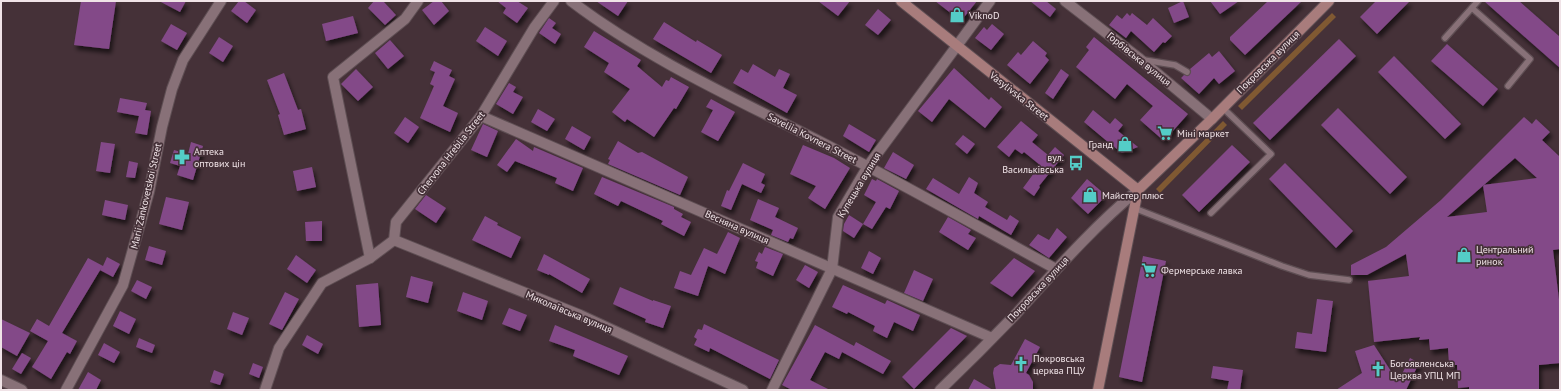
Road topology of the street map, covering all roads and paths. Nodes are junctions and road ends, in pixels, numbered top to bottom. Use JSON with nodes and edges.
{"nodes":[{"id":1,"x":221,"y":1,"type":"edge"},
{"id":2,"x":418,"y":1,"type":"edge"},
{"id":3,"x":554,"y":1,"type":"edge"},
{"id":4,"x":571,"y":1,"type":"edge"},
{"id":5,"x":901,"y":1,"type":"edge"},
{"id":6,"x":990,"y":1,"type":"edge"},
{"id":7,"x":1065,"y":1,"type":"edge"},
{"id":8,"x":1329,"y":1,"type":"edge"},
{"id":9,"x":1478,"y":1,"type":"edge"},
{"id":10,"x":1472,"y":8,"type":"junction"},
{"id":11,"x":1445,"y":38,"type":"dead end"},
{"id":12,"x":956,"y":46,"type":"junction"},
{"id":13,"x":1140,"y":59,"type":"junction"},
{"id":14,"x":1187,"y":72,"type":"dead end"},
{"id":15,"x":1508,"y":86,"type":"dead end"},
{"id":16,"x":1223,"y":108,"type":"junction"},
{"id":17,"x":481,"y":116,"type":"junction"},
{"id":18,"x":1212,"y":119,"type":"junction"},
{"id":19,"x":868,"y":166,"type":"junction"},
{"id":20,"x":1138,"y":190,"type":"junction"},
{"id":21,"x":1134,"y":208,"type":"junction"},
{"id":22,"x":1212,"y":213,"type":"dead end"},
{"id":23,"x":394,"y":240,"type":"junction"},
{"id":24,"x":370,"y":258,"type":"junction"},
{"id":25,"x":832,"y":269,"type":"junction"},
{"id":26,"x":1056,"y":269,"type":"junction"},
{"id":27,"x":1349,"y":280,"type":"dead end"},
{"id":28,"x":992,"y":338,"type":"junction"},
{"id":29,"x":1,"y":380,"type":"edge"},
{"id":30,"x":22,"y":390,"type":"edge"},
{"id":31,"x":66,"y":390,"type":"edge"},
{"id":32,"x":265,"y":390,"type":"edge"},
{"id":33,"x":742,"y":390,"type":"edge"},
{"id":34,"x":772,"y":390,"type":"edge"},
{"id":35,"x":940,"y":390,"type":"edge"},
{"id":36,"x":1098,"y":390,"type":"edge"}],
"edges":[{"from":1,"to":31,"type":"street","name":"Marii Zankovetskoi Street"},
{"from":2,"to":24,"type":"street"},
{"from":3,"to":17,"type":"street","name":"Chervona Hreblia Street"},
{"from":4,"to":19,"type":"street","name":"Saveliia Kovnera Street"},
{"from":5,"to":12,"type":"main road","name":"Vasylivska Street"},
{"from":6,"to":12,"type":"street","name":"Купецька вулиця"},
{"from":7,"to":13,"type":"street","name":"Горбівська вулиця"},
{"from":8,"to":16,"type":"main road","name":"Покровська вулиця"},
{"from":9,"to":10,"type":"lane"},
{"from":10,"to":11,"type":"lane"},
{"from":10,"to":15,"type":"lane"},
{"from":12,"to":19,"type":"street","name":"Купецька вулиця"},
{"from":12,"to":20,"type":"main road","name":"Vasylivska Street"},
{"from":13,"to":14,"type":"lane"},
{"from":13,"to":18,"type":"street","name":"Горбівська вулиця"},
{"from":16,"to":18,"type":"main road","name":"Покровська вулиця"},
{"from":16,"to":22,"type":"lane"},
{"from":17,"to":23,"type":"street","name":"Chervona Hreblia Street"},
{"from":17,"to":25,"type":"street","name":"Весняна вулиця"},
{"from":18,"to":20,"type":"main road","name":"Покровська вулиця"},
{"from":19,"to":25,"type":"street","name":"Купецька вулиця"},
{"from":19,"to":26,"type":"street","name":"Saveliia Kovnera Street"},
{"from":20,"to":21,"type":"main road"},
{"from":20,"to":26,"type":"street","name":"Покровська вулиця"},
{"from":21,"to":27,"type":"lane"},
{"from":21,"to":36,"type":"main road"},
{"from":23,"to":24,"type":"street"},
{"from":23,"to":33,"type":"street","name":"Миколаївська вулиця"},
{"from":24,"to":32,"type":"street"},
{"from":25,"to":28,"type":"street","name":"Весняна вулиця"},
{"from":25,"to":34,"type":"street","name":"Купецька вулиця"},
{"from":26,"to":28,"type":"street","name":"Покровська вулиця"},
{"from":28,"to":35,"type":"street","name":"Покровська вулиця"},
{"from":29,"to":30,"type":"street"}]}
